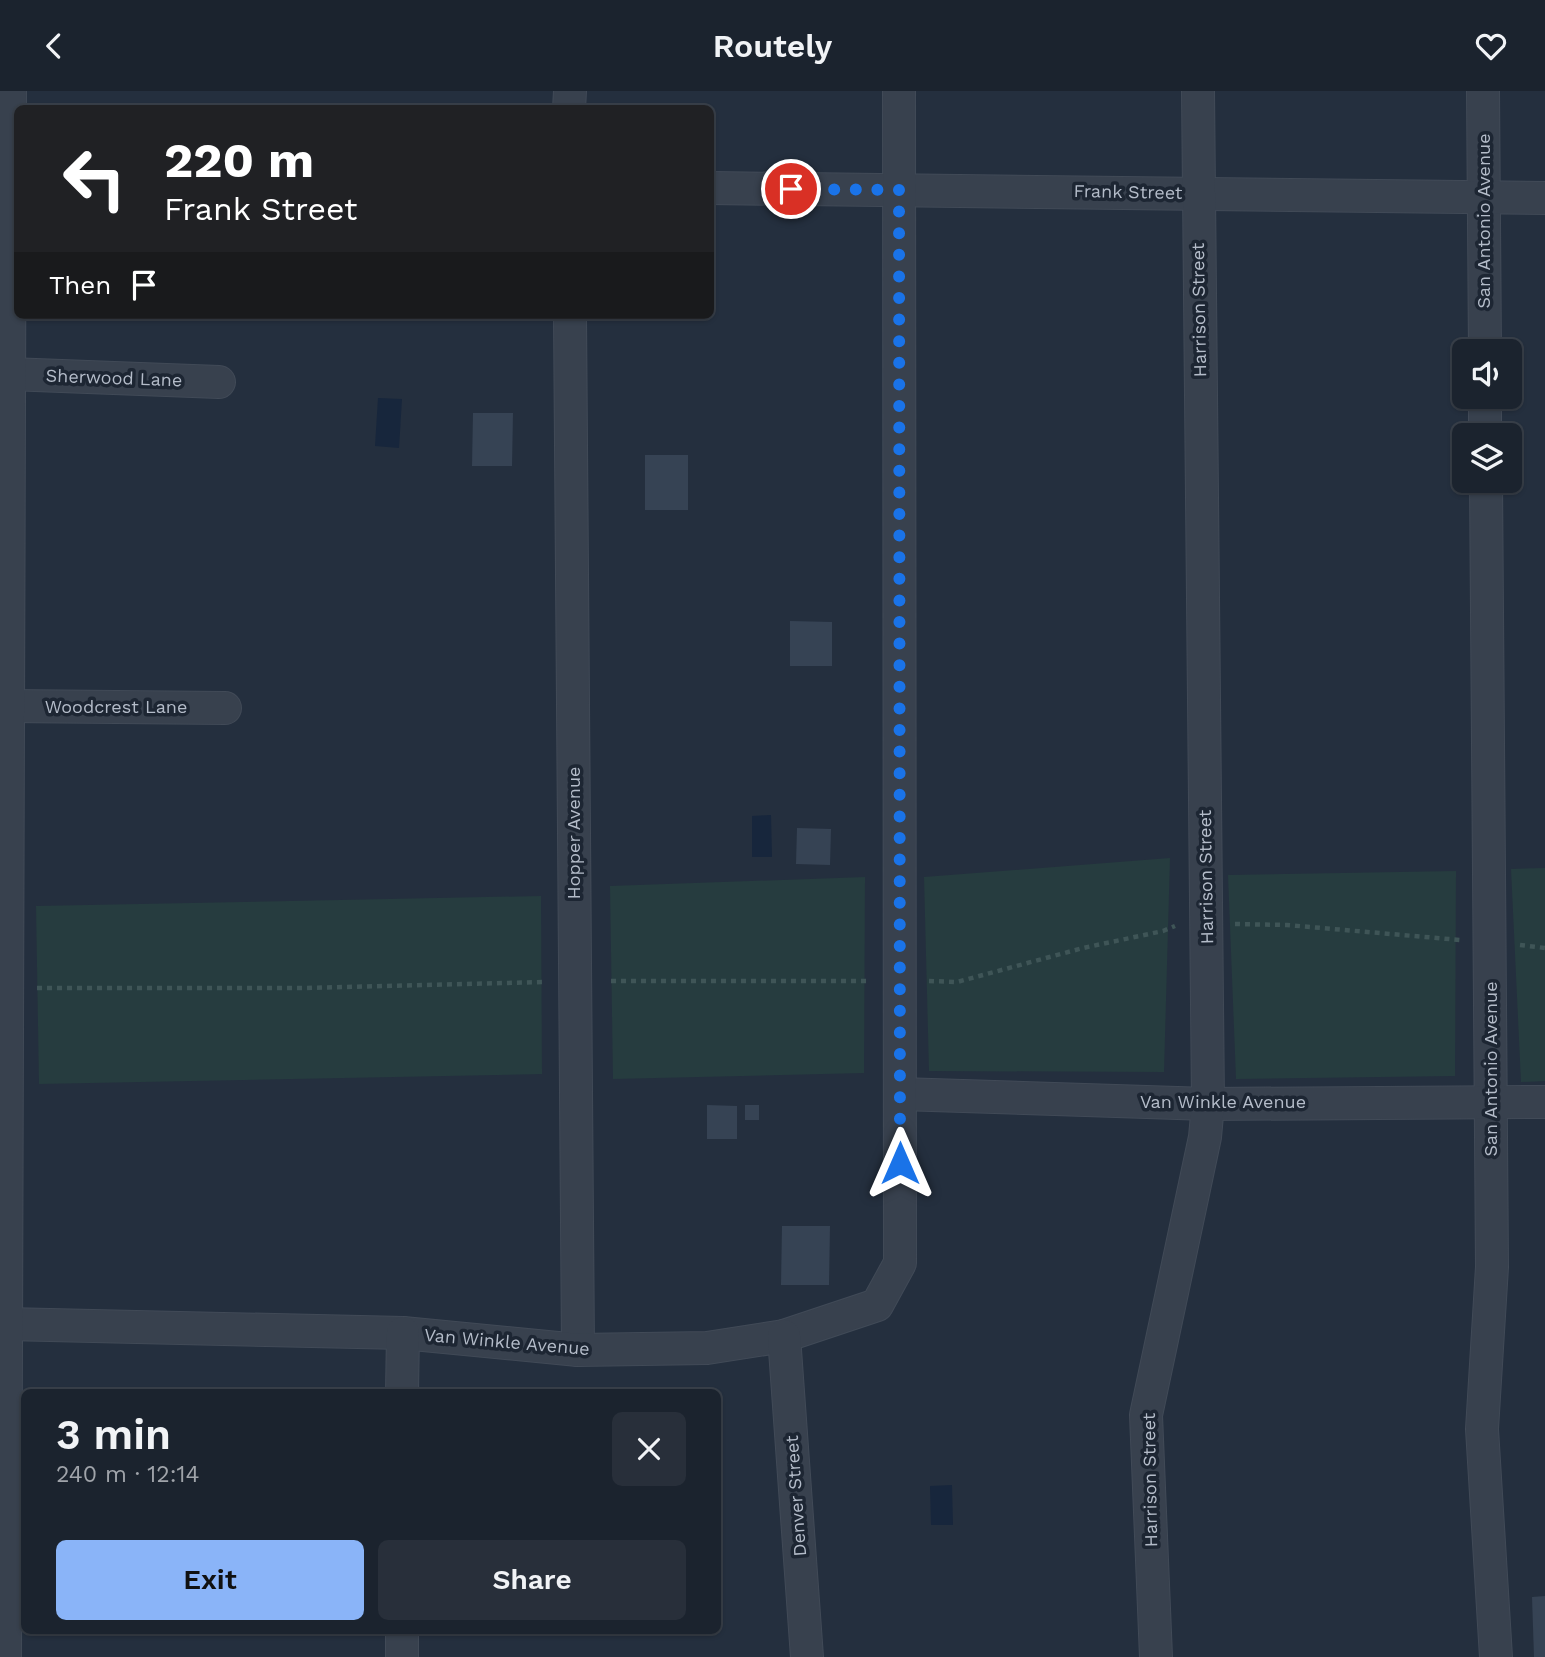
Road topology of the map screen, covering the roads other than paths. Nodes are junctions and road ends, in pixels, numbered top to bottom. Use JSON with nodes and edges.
{"nodes":[{"id":1,"x":10,"y":91,"type":"edge"},
{"id":2,"x":899,"y":91,"type":"edge"},
{"id":3,"x":1198,"y":91,"type":"edge"},
{"id":4,"x":1483,"y":91,"type":"edge"},
{"id":5,"x":714,"y":188,"type":"edge"},
{"id":6,"x":899,"y":190,"type":"junction"},
{"id":7,"x":1198,"y":193,"type":"junction"},
{"id":8,"x":1483,"y":195,"type":"junction"},
{"id":9,"x":1545,"y":198,"type":"edge"},
{"id":10,"x":570,"y":319,"type":"edge"},
{"id":11,"x":1485,"y":339,"type":"edge"},
{"id":12,"x":9,"y":374,"type":"junction"},
{"id":13,"x":219,"y":381,"type":"dead end"},
{"id":14,"x":1486,"y":493,"type":"edge"},
{"id":15,"x":8,"y":706,"type":"junction"},
{"id":16,"x":225,"y":708,"type":"dead end"},
{"id":17,"x":900,"y":1094,"type":"junction"},
{"id":18,"x":1492,"y":1102,"type":"junction"},
{"id":19,"x":1545,"y":1102,"type":"edge"},
{"id":20,"x":1208,"y":1104,"type":"junction"},
{"id":21,"x":6,"y":1324,"type":"junction"},
{"id":22,"x":402,"y":1333,"type":"junction"},
{"id":23,"x":784,"y":1336,"type":"junction"},
{"id":24,"x":578,"y":1350,"type":"junction"},
{"id":25,"x":402,"y":1389,"type":"edge"},
{"id":26,"x":402,"y":1634,"type":"edge"},
{"id":27,"x":5,"y":1657,"type":"edge"},
{"id":28,"x":402,"y":1657,"type":"edge"},
{"id":29,"x":807,"y":1657,"type":"edge"},
{"id":30,"x":1156,"y":1657,"type":"edge"},
{"id":31,"x":1496,"y":1657,"type":"edge"}],
"edges":[{"from":1,"to":12,"type":"street"},
{"from":2,"to":6,"type":"street","name":"Van Winkle Avenue"},
{"from":3,"to":7,"type":"street","name":"Harrison Street"},
{"from":4,"to":8,"type":"street","name":"San Antonio Avenue"},
{"from":5,"to":6,"type":"street","name":"Frank Street"},
{"from":6,"to":7,"type":"street","name":"Frank Street"},
{"from":6,"to":17,"type":"street","name":"Van Winkle Avenue"},
{"from":7,"to":8,"type":"street","name":"Frank Street"},
{"from":7,"to":20,"type":"street","name":"Harrison Street"},
{"from":8,"to":9,"type":"street","name":"Frank Street"},
{"from":8,"to":11,"type":"street","name":"San Antonio Avenue"},
{"from":10,"to":24,"type":"street","name":"Hopper Avenue"},
{"from":12,"to":13,"type":"street","name":"Sherwood Lane"},
{"from":12,"to":15,"type":"street"},
{"from":14,"to":18,"type":"street","name":"San Antonio Avenue"},
{"from":15,"to":16,"type":"street","name":"Woodcrest Lane"},
{"from":15,"to":21,"type":"street"},
{"from":17,"to":20,"type":"street","name":"Van Winkle Avenue"},
{"from":17,"to":23,"type":"street","name":"Van Winkle Avenue"},
{"from":18,"to":19,"type":"street","name":"Van Winkle Avenue"},
{"from":18,"to":20,"type":"street","name":"Van Winkle Avenue"},
{"from":18,"to":31,"type":"street","name":"San Antonio Avenue"},
{"from":20,"to":30,"type":"street","name":"Harrison Street"},
{"from":21,"to":22,"type":"street","name":"Van Winkle Avenue"},
{"from":21,"to":27,"type":"street"},
{"from":22,"to":24,"type":"street","name":"Van Winkle Avenue"},
{"from":22,"to":25,"type":"street"},
{"from":23,"to":24,"type":"street","name":"Van Winkle Avenue"},
{"from":23,"to":29,"type":"street","name":"Denver Street"},
{"from":26,"to":28,"type":"street"}]}
